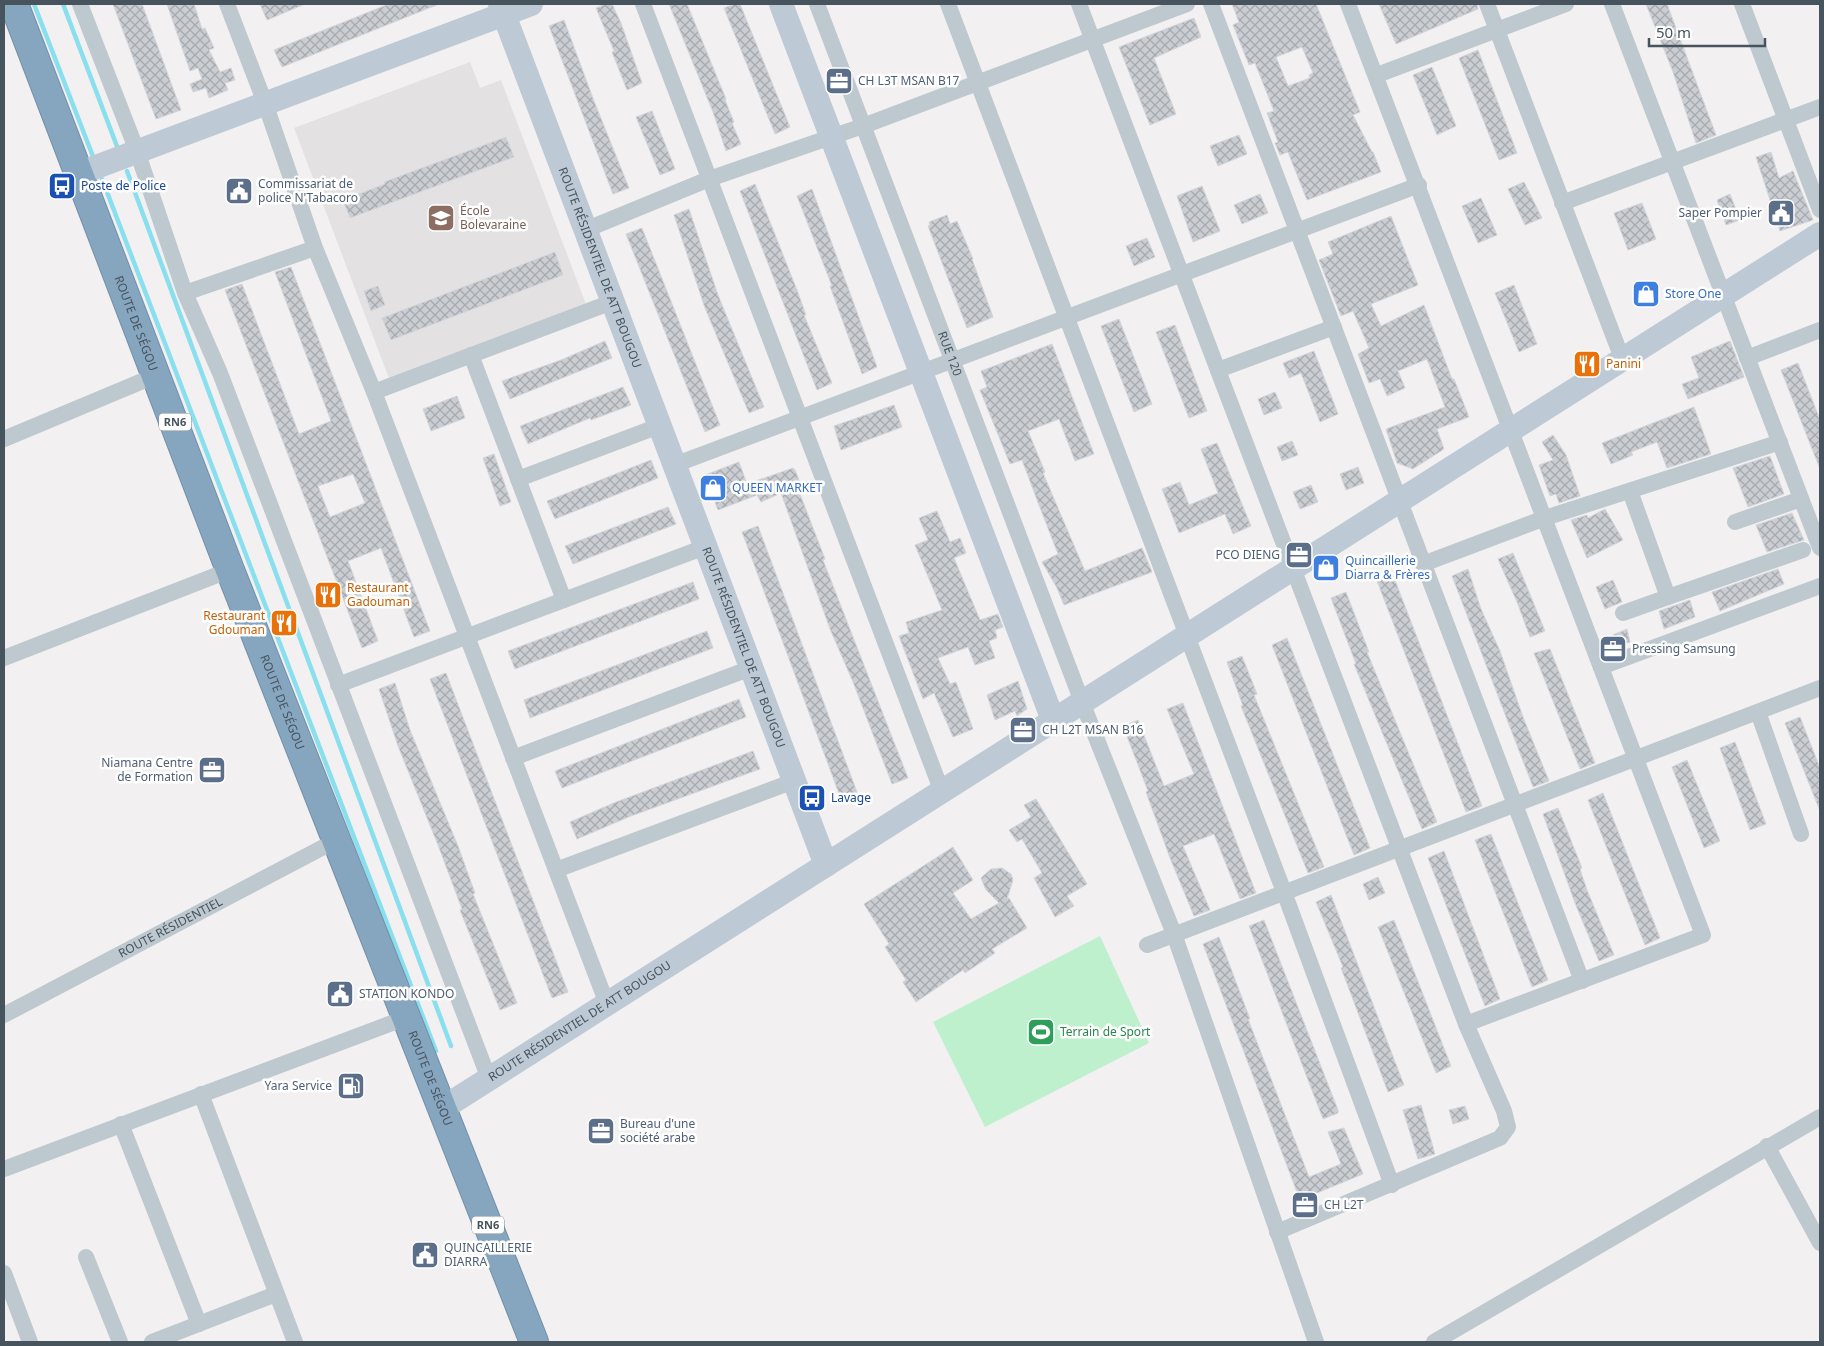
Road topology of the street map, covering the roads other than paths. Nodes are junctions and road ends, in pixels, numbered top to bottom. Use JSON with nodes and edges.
{"nodes":[{"id":1,"x":14,"y":4,"type":"edge"},
{"id":2,"x":80,"y":4,"type":"edge"},
{"id":3,"x":227,"y":4,"type":"edge"},
{"id":4,"x":531,"y":4,"type":"edge"},
{"id":5,"x":643,"y":4,"type":"edge"},
{"id":6,"x":781,"y":4,"type":"edge"},
{"id":7,"x":817,"y":4,"type":"edge"},
{"id":8,"x":948,"y":4,"type":"edge"},
{"id":9,"x":1079,"y":4,"type":"edge"},
{"id":10,"x":1187,"y":4,"type":"edge"},
{"id":11,"x":1211,"y":4,"type":"edge"},
{"id":12,"x":1348,"y":4,"type":"edge"},
{"id":13,"x":1487,"y":4,"type":"edge"},
{"id":14,"x":1566,"y":4,"type":"edge"},
{"id":15,"x":1612,"y":4,"type":"edge"},
{"id":16,"x":1742,"y":4,"type":"edge"},
{"id":17,"x":502,"y":9,"type":"edge"},
{"id":18,"x":1497,"y":30,"type":"junction"},
{"id":19,"x":1092,"y":40,"type":"junction"},
{"id":20,"x":1377,"y":75,"type":"junction"},
{"id":21,"x":977,"y":82,"type":"junction"},
{"id":22,"x":265,"y":103,"type":"junction"},
{"id":23,"x":1820,"y":107,"type":"edge"},
{"id":24,"x":1786,"y":120,"type":"junction"},
{"id":25,"x":862,"y":126,"type":"junction"},
{"id":26,"x":831,"y":137,"type":"junction"},
{"id":27,"x":137,"y":151,"type":"junction"},
{"id":28,"x":1673,"y":162,"type":"junction"},
{"id":29,"x":80,"y":173,"type":"junction"},
{"id":30,"x":709,"y":179,"type":"junction"},
{"id":31,"x":1418,"y":185,"type":"junction"},
{"id":32,"x":1562,"y":203,"type":"junction"},
{"id":33,"x":1820,"y":210,"type":"edge"},
{"id":34,"x":585,"y":230,"type":"junction"},
{"id":35,"x":1297,"y":231,"type":"junction"},
{"id":36,"x":1820,"y":234,"type":"edge"},
{"id":37,"x":315,"y":248,"type":"junction"},
{"id":38,"x":1181,"y":274,"type":"junction"},
{"id":39,"x":185,"y":293,"type":"junction"},
{"id":40,"x":1724,"y":296,"type":"junction"},
{"id":41,"x":612,"y":302,"type":"junction"},
{"id":42,"x":1066,"y":317,"type":"junction"},
{"id":43,"x":1334,"y":327,"type":"junction"},
{"id":44,"x":1820,"y":330,"type":"edge"},
{"id":45,"x":471,"y":355,"type":"junction"},
{"id":46,"x":1748,"y":358,"type":"junction"},
{"id":47,"x":952,"y":361,"type":"junction"},
{"id":48,"x":1623,"y":361,"type":"junction"},
{"id":49,"x":1218,"y":370,"type":"junction"},
{"id":50,"x":921,"y":373,"type":"junction"},
{"id":51,"x":158,"y":375,"type":"junction"},
{"id":52,"x":374,"y":392,"type":"junction"},
{"id":53,"x":799,"y":418,"type":"junction"},
{"id":54,"x":659,"y":426,"type":"junction"},
{"id":55,"x":1512,"y":431,"type":"junction"},
{"id":56,"x":4,"y":439,"type":"edge"},
{"id":57,"x":1780,"y":442,"type":"junction"},
{"id":58,"x":674,"y":465,"type":"junction"},
{"id":59,"x":518,"y":479,"type":"junction"},
{"id":60,"x":1630,"y":491,"type":"junction"},
{"id":61,"x":1801,"y":499,"type":"junction"},
{"id":62,"x":1400,"y":502,"type":"junction"},
{"id":63,"x":1545,"y":518,"type":"junction"},
{"id":64,"x":1735,"y":522,"type":"dead end"},
{"id":65,"x":705,"y":547,"type":"junction"},
{"id":66,"x":1820,"y":548,"type":"edge"},
{"id":67,"x":1803,"y":550,"type":"dead end"},
{"id":68,"x":1423,"y":564,"type":"junction"},
{"id":69,"x":1293,"y":569,"type":"junction"},
{"id":70,"x":230,"y":570,"type":"junction"},
{"id":71,"x":1820,"y":586,"type":"edge"},
{"id":72,"x":1668,"y":597,"type":"junction"},
{"id":73,"x":564,"y":600,"type":"junction"},
{"id":74,"x":1622,"y":613,"type":"dead end"},
{"id":75,"x":1187,"y":635,"type":"junction"},
{"id":76,"x":467,"y":636,"type":"junction"},
{"id":77,"x":4,"y":658,"type":"edge"},
{"id":78,"x":1601,"y":667,"type":"junction"},
{"id":79,"x":751,"y":668,"type":"junction"},
{"id":80,"x":338,"y":684,"type":"junction"},
{"id":81,"x":1820,"y":688,"type":"edge"},
{"id":82,"x":1082,"y":702,"type":"junction"},
{"id":83,"x":1758,"y":712,"type":"junction"},
{"id":84,"x":1053,"y":720,"type":"junction"},
{"id":85,"x":513,"y":758,"type":"junction"},
{"id":86,"x":1636,"y":758,"type":"junction"},
{"id":87,"x":794,"y":781,"type":"junction"},
{"id":88,"x":942,"y":792,"type":"junction"},
{"id":89,"x":1515,"y":805,"type":"junction"},
{"id":90,"x":1801,"y":834,"type":"dead end"},
{"id":91,"x":335,"y":841,"type":"junction"},
{"id":92,"x":1399,"y":849,"type":"junction"},
{"id":93,"x":826,"y":865,"type":"junction"},
{"id":94,"x":556,"y":870,"type":"junction"},
{"id":95,"x":1284,"y":892,"type":"junction"},
{"id":96,"x":1174,"y":934,"type":"junction"},
{"id":97,"x":1147,"y":944,"type":"dead end"},
{"id":98,"x":1582,"y":981,"type":"junction"},
{"id":99,"x":607,"y":1004,"type":"junction"},
{"id":100,"x":4,"y":1015,"type":"edge"},
{"id":101,"x":408,"y":1017,"type":"junction"},
{"id":102,"x":1466,"y":1024,"type":"junction"},
{"id":103,"x":489,"y":1079,"type":"junction"},
{"id":104,"x":201,"y":1094,"type":"junction"},
{"id":105,"x":443,"y":1108,"type":"junction"},
{"id":106,"x":1820,"y":1118,"type":"edge"},
{"id":107,"x":121,"y":1124,"type":"junction"},
{"id":108,"x":1767,"y":1146,"type":"junction"},
{"id":109,"x":4,"y":1169,"type":"edge"},
{"id":110,"x":1392,"y":1185,"type":"junction"},
{"id":111,"x":1277,"y":1232,"type":"junction"},
{"id":112,"x":1820,"y":1243,"type":"edge"},
{"id":113,"x":86,"y":1257,"type":"dead end"},
{"id":114,"x":4,"y":1273,"type":"edge"},
{"id":115,"x":276,"y":1294,"type":"junction"},
{"id":116,"x":199,"y":1324,"type":"junction"},
{"id":117,"x":30,"y":1342,"type":"edge"},
{"id":118,"x":120,"y":1342,"type":"edge"},
{"id":119,"x":152,"y":1342,"type":"edge"},
{"id":120,"x":295,"y":1342,"type":"edge"},
{"id":121,"x":534,"y":1342,"type":"edge"},
{"id":122,"x":1316,"y":1342,"type":"edge"},
{"id":123,"x":1434,"y":1342,"type":"edge"}],
"edges":[{"from":1,"to":29,"type":"highway","name":"ROUTE DE SÉGOU","number":"RN6"},
{"from":2,"to":27,"type":"street"},
{"from":3,"to":22,"type":"street"},
{"from":4,"to":17,"type":"street"},
{"from":5,"to":30,"type":"street"},
{"from":6,"to":26,"type":"street"},
{"from":7,"to":25,"type":"street","name":"RUE 120"},
{"from":8,"to":21,"type":"street"},
{"from":9,"to":19,"type":"street"},
{"from":10,"to":19,"type":"street"},
{"from":11,"to":35,"type":"street"},
{"from":12,"to":20,"type":"street"},
{"from":13,"to":18,"type":"street"},
{"from":14,"to":18,"type":"street"},
{"from":15,"to":28,"type":"street"},
{"from":16,"to":24,"type":"street"},
{"from":17,"to":22,"type":"street"},
{"from":17,"to":34,"type":"street","name":"ROUTE RÉSIDENTIEL DE ATT BOUGOU"},
{"from":18,"to":20,"type":"street"},
{"from":18,"to":32,"type":"street"},
{"from":19,"to":21,"type":"street"},
{"from":19,"to":38,"type":"street"},
{"from":20,"to":31,"type":"street"},
{"from":21,"to":25,"type":"street"},
{"from":21,"to":42,"type":"street"},
{"from":22,"to":27,"type":"street"},
{"from":22,"to":37,"type":"street"},
{"from":23,"to":24,"type":"street"},
{"from":24,"to":28,"type":"street"},
{"from":24,"to":33,"type":"street"},
{"from":25,"to":26,"type":"street"},
{"from":25,"to":47,"type":"street","name":"RUE 120"},
{"from":26,"to":30,"type":"street"},
{"from":26,"to":50,"type":"street"},
{"from":27,"to":29,"type":"street"},
{"from":27,"to":39,"type":"street"},
{"from":28,"to":32,"type":"street"},
{"from":28,"to":40,"type":"street"},
{"from":29,"to":51,"type":"highway","name":"ROUTE DE SÉGOU","number":"RN6"},
{"from":30,"to":34,"type":"street"},
{"from":30,"to":53,"type":"street"},
{"from":31,"to":35,"type":"street"},
{"from":31,"to":55,"type":"street"},
{"from":32,"to":48,"type":"street"},
{"from":34,"to":41,"type":"street","name":"ROUTE RÉSIDENTIEL DE ATT BOUGOU"},
{"from":35,"to":38,"type":"street"},
{"from":35,"to":43,"type":"street"},
{"from":36,"to":40,"type":"street"},
{"from":37,"to":39,"type":"street"},
{"from":37,"to":52,"type":"street"},
{"from":38,"to":42,"type":"street"},
{"from":38,"to":49,"type":"street"},
{"from":39,"to":80,"type":"street"},
{"from":40,"to":46,"type":"street"},
{"from":40,"to":48,"type":"street"},
{"from":41,"to":45,"type":"street"},
{"from":41,"to":54,"type":"street","name":"ROUTE RÉSIDENTIEL DE ATT BOUGOU"},
{"from":42,"to":47,"type":"street"},
{"from":42,"to":75,"type":"street"},
{"from":43,"to":49,"type":"street"},
{"from":43,"to":62,"type":"street"},
{"from":44,"to":46,"type":"street"},
{"from":45,"to":52,"type":"street"},
{"from":45,"to":59,"type":"street"},
{"from":46,"to":57,"type":"street"},
{"from":47,"to":50,"type":"street"},
{"from":47,"to":82,"type":"street","name":"RUE 120"},
{"from":48,"to":55,"type":"street"},
{"from":49,"to":69,"type":"street"},
{"from":50,"to":53,"type":"street"},
{"from":50,"to":84,"type":"street"},
{"from":51,"to":56,"type":"street"},
{"from":51,"to":70,"type":"highway","name":"ROUTE DE SÉGOU","number":"RN6"},
{"from":52,"to":76,"type":"street"},
{"from":53,"to":58,"type":"street"},
{"from":53,"to":88,"type":"street"},
{"from":54,"to":58,"type":"street","name":"ROUTE RÉSIDENTIEL DE ATT BOUGOU"},
{"from":54,"to":59,"type":"street"},
{"from":55,"to":62,"type":"street"},
{"from":55,"to":63,"type":"street"},
{"from":57,"to":60,"type":"street"},
{"from":57,"to":61,"type":"street"},
{"from":58,"to":65,"type":"street","name":"ROUTE RÉSIDENTIEL DE ATT BOUGOU"},
{"from":59,"to":73,"type":"street"},
{"from":60,"to":63,"type":"street"},
{"from":60,"to":72,"type":"street"},
{"from":61,"to":64,"type":"street"},
{"from":61,"to":66,"type":"street"},
{"from":62,"to":68,"type":"street"},
{"from":62,"to":69,"type":"street"},
{"from":63,"to":68,"type":"street"},
{"from":63,"to":78,"type":"street"},
{"from":65,"to":73,"type":"street"},
{"from":65,"to":79,"type":"street","name":"ROUTE RÉSIDENTIEL DE ATT BOUGOU"},
{"from":67,"to":72,"type":"street"},
{"from":68,"to":89,"type":"street"},
{"from":69,"to":75,"type":"street"},
{"from":69,"to":92,"type":"street"},
{"from":70,"to":77,"type":"street"},
{"from":70,"to":91,"type":"highway","name":"ROUTE DE SÉGOU","number":"RN6"},
{"from":71,"to":78,"type":"street"},
{"from":72,"to":74,"type":"street"},
{"from":73,"to":76,"type":"street"},
{"from":75,"to":82,"type":"street"},
{"from":75,"to":95,"type":"street"},
{"from":76,"to":80,"type":"street"},
{"from":76,"to":85,"type":"street"},
{"from":78,"to":86,"type":"street"},
{"from":79,"to":85,"type":"street"},
{"from":79,"to":87,"type":"street","name":"ROUTE RÉSIDENTIEL DE ATT BOUGOU"},
{"from":80,"to":103,"type":"street"},
{"from":81,"to":83,"type":"street"},
{"from":82,"to":84,"type":"street"},
{"from":82,"to":96,"type":"street","name":"RUE 120"},
{"from":83,"to":86,"type":"street"},
{"from":83,"to":90,"type":"street"},
{"from":84,"to":88,"type":"street"},
{"from":85,"to":94,"type":"street"},
{"from":86,"to":89,"type":"street"},
{"from":86,"to":98,"type":"street"},
{"from":87,"to":93,"type":"street","name":"ROUTE RÉSIDENTIEL DE ATT BOUGOU"},
{"from":87,"to":94,"type":"street"},
{"from":88,"to":93,"type":"street"},
{"from":89,"to":92,"type":"street"},
{"from":89,"to":98,"type":"street"},
{"from":91,"to":100,"type":"street","name":"ROUTE RÉSIDENTIEL"},
{"from":91,"to":101,"type":"highway","name":"ROUTE DE SÉGOU","number":"RN6"},
{"from":92,"to":95,"type":"street"},
{"from":92,"to":102,"type":"street"},
{"from":93,"to":99,"type":"street","name":"ROUTE RÉSIDENTIEL DE ATT BOUGOU"},
{"from":94,"to":99,"type":"street"},
{"from":95,"to":96,"type":"street"},
{"from":95,"to":110,"type":"street"},
{"from":96,"to":97,"type":"street"},
{"from":96,"to":111,"type":"street","name":"RUE 120"},
{"from":98,"to":102,"type":"street"},
{"from":99,"to":103,"type":"street","name":"ROUTE RÉSIDENTIEL DE ATT BOUGOU"},
{"from":101,"to":104,"type":"street"},
{"from":101,"to":105,"type":"highway","name":"ROUTE DE SÉGOU","number":"RN6"},
{"from":102,"to":110,"type":"street"},
{"from":103,"to":105,"type":"street","name":"ROUTE RÉSIDENTIEL DE ATT BOUGOU"},
{"from":104,"to":107,"type":"street"},
{"from":104,"to":115,"type":"street"},
{"from":105,"to":121,"type":"highway","name":"ROUTE DE SÉGOU","number":"RN6"},
{"from":106,"to":108,"type":"street"},
{"from":107,"to":109,"type":"street"},
{"from":107,"to":116,"type":"street"},
{"from":108,"to":112,"type":"street"},
{"from":108,"to":123,"type":"street"},
{"from":110,"to":111,"type":"street"},
{"from":111,"to":122,"type":"street","name":"RUE 120"},
{"from":113,"to":118,"type":"street"},
{"from":114,"to":117,"type":"street"},
{"from":115,"to":116,"type":"street"},
{"from":115,"to":120,"type":"street"},
{"from":116,"to":119,"type":"street"}]}
